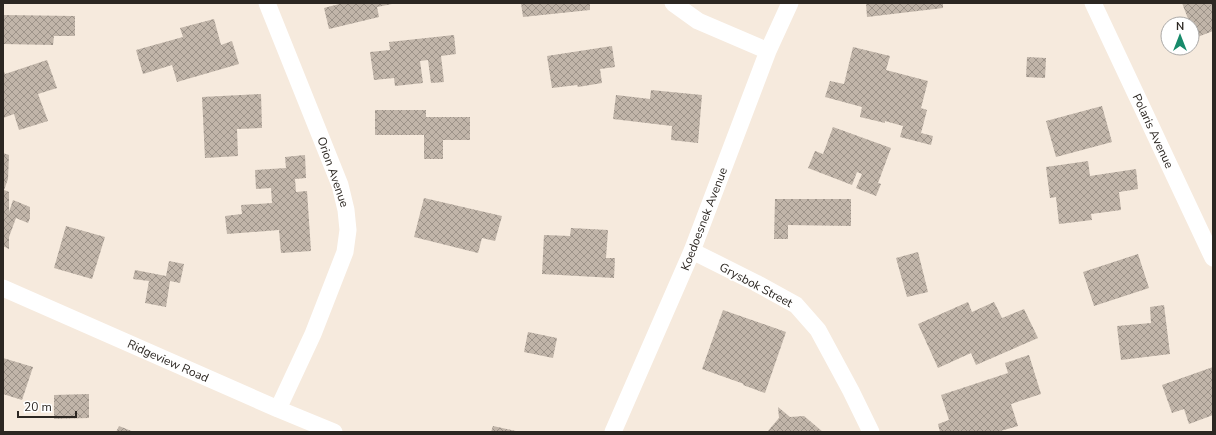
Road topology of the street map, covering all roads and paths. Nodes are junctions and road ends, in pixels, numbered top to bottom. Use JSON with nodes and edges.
{"nodes":[{"id":1,"x":267,"y":3,"type":"edge"},
{"id":2,"x":673,"y":3,"type":"edge"},
{"id":3,"x":790,"y":3,"type":"edge"},
{"id":4,"x":1093,"y":3,"type":"edge"},
{"id":5,"x":768,"y":51,"type":"junction"},
{"id":6,"x":692,"y":252,"type":"junction"},
{"id":7,"x":1213,"y":258,"type":"edge"},
{"id":8,"x":3,"y":288,"type":"edge"},
{"id":9,"x":278,"y":409,"type":"junction"},
{"id":10,"x":334,"y":432,"type":"edge"},
{"id":11,"x":613,"y":432,"type":"edge"},
{"id":12,"x":871,"y":432,"type":"edge"}],
"edges":[{"from":1,"to":9,"type":"street","name":"Orion Avenue"},
{"from":2,"to":5,"type":"street"},
{"from":3,"to":5,"type":"street","name":"Koedoesnek Avenue"},
{"from":4,"to":7,"type":"street","name":"Polaris Avenue"},
{"from":5,"to":6,"type":"street","name":"Koedoesnek Avenue"},
{"from":6,"to":11,"type":"street","name":"Koedoesnek Avenue"},
{"from":6,"to":12,"type":"street","name":"Grysbok Street"},
{"from":8,"to":9,"type":"street","name":"Ridgeview Road"},
{"from":9,"to":10,"type":"street","name":"Ridgeview Road"}]}
